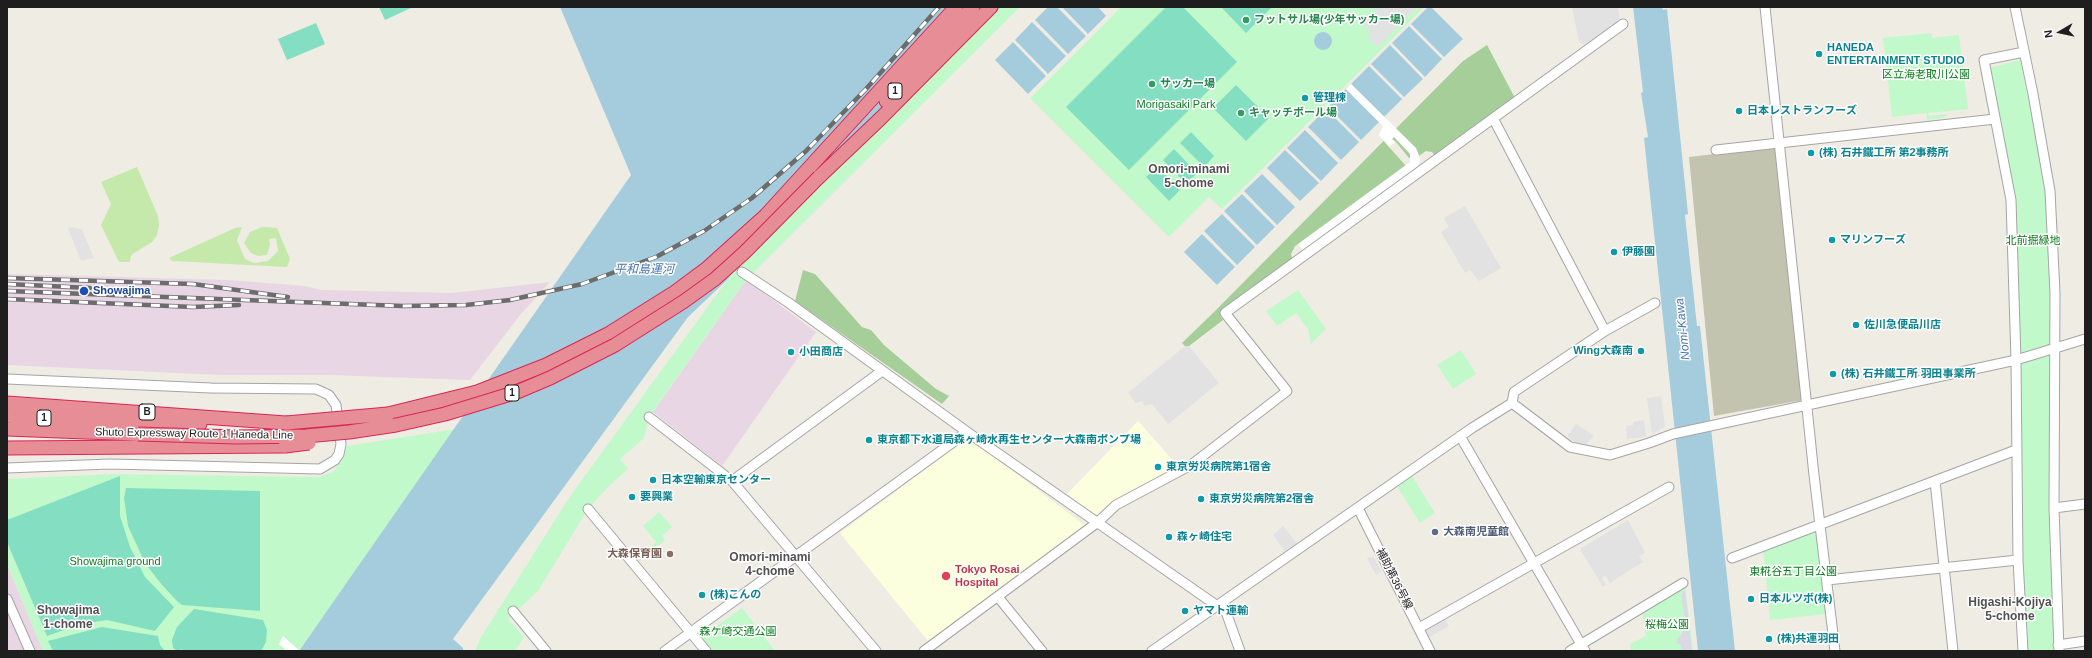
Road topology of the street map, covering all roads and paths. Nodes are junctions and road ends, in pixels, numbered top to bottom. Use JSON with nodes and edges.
{"nodes":[{"id":1,"x":956,"y":7,"type":"edge"},
{"id":2,"x":973,"y":7,"type":"edge"},
{"id":3,"x":992,"y":7,"type":"edge"},
{"id":4,"x":1765,"y":7,"type":"edge"},
{"id":5,"x":2015,"y":7,"type":"edge"},
{"id":6,"x":1623,"y":24,"type":"dead end"},
{"id":7,"x":2020,"y":53,"type":"junction"},
{"id":8,"x":1994,"y":119,"type":"junction"},
{"id":9,"x":1494,"y":120,"type":"junction"},
{"id":10,"x":1780,"y":143,"type":"junction"},
{"id":11,"x":1716,"y":150,"type":"dead end"},
{"id":12,"x":819,"y":177,"type":"junction"},
{"id":13,"x":742,"y":272,"type":"dead end"},
{"id":14,"x":1655,"y":303,"type":"dead end"},
{"id":15,"x":1605,"y":331,"type":"junction"},
{"id":16,"x":2085,"y":339,"type":"edge"},
{"id":17,"x":2056,"y":348,"type":"junction"},
{"id":18,"x":2016,"y":360,"type":"junction"},
{"id":19,"x":882,"y":371,"type":"junction"},
{"id":20,"x":7,"y":379,"type":"edge"},
{"id":21,"x":7,"y":403,"type":"edge"},
{"id":22,"x":1512,"y":403,"type":"junction"},
{"id":23,"x":1807,"y":405,"type":"junction"},
{"id":24,"x":7,"y":416,"type":"edge"},
{"id":25,"x":649,"y":417,"type":"dead end"},
{"id":26,"x":286,"y":423,"type":"junction"},
{"id":27,"x":81,"y":425,"type":"junction"},
{"id":28,"x":7,"y":429,"type":"edge"},
{"id":29,"x":368,"y":430,"type":"junction"},
{"id":30,"x":967,"y":432,"type":"junction"},
{"id":31,"x":1460,"y":436,"type":"junction"},
{"id":32,"x":7,"y":448,"type":"edge"},
{"id":33,"x":2016,"y":450,"type":"junction"},
{"id":34,"x":7,"y":468,"type":"edge"},
{"id":35,"x":1935,"y":480,"type":"junction"},
{"id":36,"x":732,"y":481,"type":"junction"},
{"id":37,"x":1669,"y":487,"type":"dead end"},
{"id":38,"x":2085,"y":504,"type":"edge"},
{"id":39,"x":1358,"y":508,"type":"junction"},
{"id":40,"x":2054,"y":508,"type":"junction"},
{"id":41,"x":588,"y":509,"type":"dead end"},
{"id":42,"x":1098,"y":522,"type":"junction"},
{"id":43,"x":1821,"y":524,"type":"junction"},
{"id":44,"x":796,"y":557,"type":"junction"},
{"id":45,"x":1732,"y":558,"type":"dead end"},
{"id":46,"x":2018,"y":560,"type":"junction"},
{"id":47,"x":1535,"y":563,"type":"junction"},
{"id":48,"x":1944,"y":568,"type":"junction"},
{"id":49,"x":1827,"y":580,"type":"junction"},
{"id":50,"x":1682,"y":583,"type":"dead end"},
{"id":51,"x":998,"y":597,"type":"junction"},
{"id":52,"x":7,"y":599,"type":"edge"},
{"id":53,"x":1216,"y":605,"type":"junction"},
{"id":54,"x":513,"y":610,"type":"dead end"},
{"id":55,"x":1419,"y":628,"type":"junction"},
{"id":56,"x":691,"y":632,"type":"junction"},
{"id":57,"x":2085,"y":641,"type":"edge"},
{"id":58,"x":1583,"y":648,"type":"edge"},
{"id":59,"x":2059,"y":648,"type":"edge"},
{"id":60,"x":30,"y":651,"type":"edge"},
{"id":61,"x":546,"y":651,"type":"edge"},
{"id":62,"x":665,"y":651,"type":"edge"},
{"id":63,"x":706,"y":651,"type":"edge"},
{"id":64,"x":876,"y":651,"type":"edge"},
{"id":65,"x":924,"y":651,"type":"edge"},
{"id":66,"x":1042,"y":651,"type":"edge"},
{"id":67,"x":1152,"y":651,"type":"edge"},
{"id":68,"x":1240,"y":651,"type":"edge"},
{"id":69,"x":1430,"y":651,"type":"edge"},
{"id":70,"x":1570,"y":651,"type":"edge"},
{"id":71,"x":1835,"y":651,"type":"edge"},
{"id":72,"x":1953,"y":651,"type":"edge"},
{"id":73,"x":2023,"y":651,"type":"edge"}],
"edges":[{"from":1,"to":26,"type":"highway","name":"Shuto Expressway Route 1 Haneda Line","number":"1","bridge":true},
{"from":2,"to":12,"type":"highway","name":"Shuto Expressway Route 1 Haneda Line","number":"1"},
{"from":3,"to":12,"type":"highway"},
{"from":4,"to":10,"type":"street"},
{"from":5,"to":7,"type":"street"},
{"from":6,"to":9,"type":"street"},
{"from":7,"to":8,"type":"street"},
{"from":7,"to":17,"type":"street"},
{"from":8,"to":10,"type":"street"},
{"from":8,"to":18,"type":"street"},
{"from":9,"to":15,"type":"street"},
{"from":9,"to":42,"type":"street"},
{"from":10,"to":11,"type":"street"},
{"from":10,"to":23,"type":"street"},
{"from":12,"to":29,"type":"highway","name":"Shuto Expressway Route 1 Haneda Line","number":"1","bridge":true},
{"from":13,"to":19,"type":"street"},
{"from":14,"to":15,"type":"street"},
{"from":15,"to":22,"type":"street"},
{"from":16,"to":17,"type":"street"},
{"from":17,"to":18,"type":"street"},
{"from":17,"to":40,"type":"street"},
{"from":18,"to":23,"type":"street"},
{"from":18,"to":33,"type":"street"},
{"from":19,"to":30,"type":"street"},
{"from":19,"to":36,"type":"street"},
{"from":20,"to":34,"type":"street"},
{"from":21,"to":26,"type":"highway","number":"B"},
{"from":22,"to":23,"type":"street"},
{"from":22,"to":31,"type":"street"},
{"from":23,"to":43,"type":"street"},
{"from":24,"to":27,"type":"highway","name":"Shuto Expressway Route 1 Haneda Line","number":"1"},
{"from":25,"to":36,"type":"street"},
{"from":26,"to":27,"type":"highway","name":"Shuto Expressway Route 1 Haneda Line","number":"1"},
{"from":27,"to":28,"type":"highway","name":"Shuto Expressway Route 1 Haneda Line","number":"1"},
{"from":27,"to":29,"type":"highway","name":"Shuto Expressway Route 1 Haneda Line","number":"1","bridge":true},
{"from":29,"to":32,"type":"highway","bridge":true},
{"from":30,"to":42,"type":"street"},
{"from":30,"to":44,"type":"street"},
{"from":31,"to":39,"type":"street"},
{"from":31,"to":47,"type":"street"},
{"from":33,"to":35,"type":"street"},
{"from":33,"to":46,"type":"street"},
{"from":35,"to":43,"type":"street"},
{"from":35,"to":48,"type":"street"},
{"from":36,"to":44,"type":"street"},
{"from":37,"to":47,"type":"street"},
{"from":38,"to":40,"type":"street"},
{"from":39,"to":53,"type":"street"},
{"from":39,"to":55,"type":"street","name":"補助第36号線"},
{"from":40,"to":59,"type":"street"},
{"from":41,"to":56,"type":"street"},
{"from":42,"to":51,"type":"street"},
{"from":42,"to":53,"type":"street"},
{"from":43,"to":45,"type":"street"},
{"from":43,"to":49,"type":"street"},
{"from":44,"to":56,"type":"street"},
{"from":44,"to":64,"type":"street"},
{"from":46,"to":48,"type":"street"},
{"from":46,"to":73,"type":"street"},
{"from":47,"to":55,"type":"street"},
{"from":47,"to":58,"type":"street"},
{"from":48,"to":49,"type":"street"},
{"from":48,"to":72,"type":"street"},
{"from":49,"to":71,"type":"street"},
{"from":50,"to":58,"type":"street"},
{"from":51,"to":65,"type":"street"},
{"from":51,"to":66,"type":"street"},
{"from":52,"to":60,"type":"street"},
{"from":53,"to":67,"type":"street"},
{"from":53,"to":68,"type":"street"},
{"from":54,"to":61,"type":"street"},
{"from":55,"to":69,"type":"street","name":"補助第36号線"},
{"from":56,"to":62,"type":"street"},
{"from":56,"to":63,"type":"street"},
{"from":57,"to":59,"type":"street"},
{"from":58,"to":70,"type":"street"}]}
